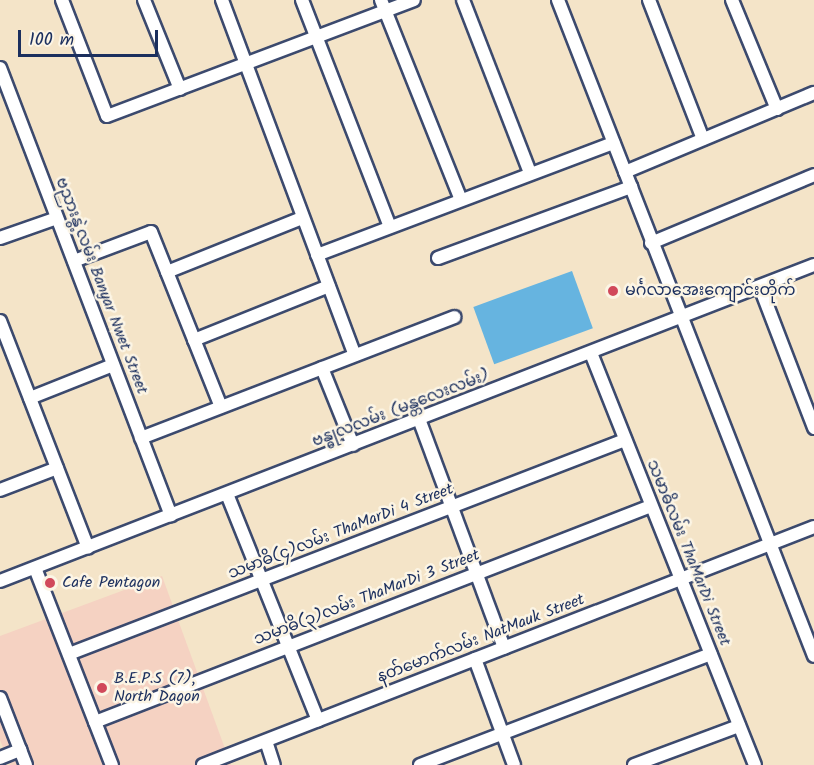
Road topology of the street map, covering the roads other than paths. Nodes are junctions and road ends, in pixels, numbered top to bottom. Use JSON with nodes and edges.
{"nodes":[{"id":1,"x":62,"y":0,"type":"edge"},
{"id":2,"x":144,"y":0,"type":"edge"},
{"id":3,"x":222,"y":0,"type":"edge"},
{"id":4,"x":302,"y":0,"type":"edge"},
{"id":5,"x":414,"y":0,"type":"edge"},
{"id":6,"x":463,"y":0,"type":"edge"},
{"id":7,"x":558,"y":0,"type":"edge"},
{"id":8,"x":649,"y":0,"type":"edge"},
{"id":9,"x":732,"y":0,"type":"edge"},
{"id":10,"x":384,"y":5,"type":"edge"},
{"id":11,"x":317,"y":37,"type":"junction"},
{"id":12,"x":246,"y":64,"type":"junction"},
{"id":13,"x":0,"y":68,"type":"edge"},
{"id":14,"x":180,"y":89,"type":"junction"},
{"id":15,"x":814,"y":93,"type":"edge"},
{"id":16,"x":777,"y":109,"type":"junction"},
{"id":17,"x":704,"y":139,"type":"junction"},
{"id":18,"x":614,"y":143,"type":"junction"},
{"id":19,"x":625,"y":172,"type":"junction"},
{"id":20,"x":530,"y":173,"type":"junction"},
{"id":21,"x":814,"y":175,"type":"edge"},
{"id":22,"x":631,"y":187,"type":"junction"},
{"id":23,"x":461,"y":200,"type":"junction"},
{"id":24,"x":57,"y":218,"type":"junction"},
{"id":25,"x":302,"y":218,"type":"junction"},
{"id":26,"x":390,"y":227,"type":"junction"},
{"id":27,"x":0,"y":238,"type":"edge"},
{"id":28,"x":651,"y":243,"type":"junction"},
{"id":29,"x":317,"y":255,"type":"junction"},
{"id":30,"x":438,"y":258,"type":"dead end"},
{"id":31,"x":74,"y":261,"type":"junction"},
{"id":32,"x":814,"y":265,"type":"edge"},
{"id":33,"x":167,"y":272,"type":"junction"},
{"id":34,"x":329,"y":286,"type":"junction"},
{"id":35,"x":760,"y":287,"type":"junction"},
{"id":36,"x":454,"y":317,"type":"dead end"},
{"id":37,"x":681,"y":319,"type":"junction"},
{"id":38,"x":0,"y":321,"type":"edge"},
{"id":39,"x":194,"y":340,"type":"junction"},
{"id":40,"x":591,"y":353,"type":"junction"},
{"id":41,"x":355,"y":355,"type":"junction"},
{"id":42,"x":114,"y":365,"type":"junction"},
{"id":43,"x":322,"y":368,"type":"junction"},
{"id":44,"x":30,"y":398,"type":"junction"},
{"id":45,"x":221,"y":407,"type":"junction"},
{"id":46,"x":419,"y":419,"type":"junction"},
{"id":47,"x":814,"y":428,"type":"edge"},
{"id":48,"x":141,"y":438,"type":"junction"},
{"id":49,"x":625,"y":440,"type":"junction"},
{"id":50,"x":352,"y":445,"type":"junction"},
{"id":51,"x":57,"y":468,"type":"junction"},
{"id":52,"x":0,"y":490,"type":"edge"},
{"id":53,"x":227,"y":494,"type":"junction"},
{"id":54,"x":651,"y":506,"type":"junction"},
{"id":55,"x":452,"y":507,"type":"junction"},
{"id":56,"x":171,"y":515,"type":"junction"},
{"id":57,"x":814,"y":527,"type":"edge"},
{"id":58,"x":771,"y":544,"type":"junction"},
{"id":59,"x":88,"y":548,"type":"junction"},
{"id":60,"x":35,"y":568,"type":"junction"},
{"id":61,"x":477,"y":573,"type":"junction"},
{"id":62,"x":262,"y":580,"type":"junction"},
{"id":63,"x":680,"y":580,"type":"junction"},
{"id":64,"x":0,"y":581,"type":"edge"},
{"id":65,"x":289,"y":646,"type":"junction"},
{"id":66,"x":504,"y":648,"type":"junction"},
{"id":67,"x":69,"y":654,"type":"junction"},
{"id":68,"x":710,"y":654,"type":"junction"},
{"id":69,"x":814,"y":656,"type":"edge"},
{"id":70,"x":475,"y":659,"type":"junction"},
{"id":71,"x":0,"y":698,"type":"edge"},
{"id":72,"x":318,"y":720,"type":"junction"},
{"id":73,"x":95,"y":722,"type":"junction"},
{"id":74,"x":739,"y":726,"type":"junction"},
{"id":75,"x":502,"y":734,"type":"junction"},
{"id":76,"x":266,"y":741,"type":"junction"},
{"id":77,"x":20,"y":750,"type":"junction"},
{"id":78,"x":0,"y":758,"type":"edge"},
{"id":79,"x":26,"y":765,"type":"edge"},
{"id":80,"x":112,"y":765,"type":"edge"},
{"id":81,"x":203,"y":765,"type":"edge"},
{"id":82,"x":274,"y":765,"type":"edge"},
{"id":83,"x":420,"y":765,"type":"edge"},
{"id":84,"x":514,"y":765,"type":"edge"},
{"id":85,"x":634,"y":765,"type":"edge"},
{"id":86,"x":755,"y":765,"type":"edge"}],
"edges":[{"from":1,"to":14,"type":"street"},
{"from":2,"to":14,"type":"street"},
{"from":3,"to":12,"type":"street"},
{"from":4,"to":11,"type":"street"},
{"from":5,"to":10,"type":"street"},
{"from":6,"to":20,"type":"street"},
{"from":7,"to":18,"type":"street"},
{"from":8,"to":17,"type":"street"},
{"from":9,"to":16,"type":"street"},
{"from":10,"to":11,"type":"street"},
{"from":10,"to":23,"type":"street"},
{"from":11,"to":12,"type":"street"},
{"from":11,"to":26,"type":"street"},
{"from":12,"to":14,"type":"street"},
{"from":12,"to":25,"type":"street"},
{"from":13,"to":24,"type":"street","name":"ဗညားနွဲ့လမ်း Banyar Nwet Street"},
{"from":15,"to":16,"type":"street"},
{"from":16,"to":17,"type":"street"},
{"from":17,"to":19,"type":"street"},
{"from":18,"to":19,"type":"street"},
{"from":18,"to":20,"type":"street"},
{"from":19,"to":22,"type":"street"},
{"from":20,"to":23,"type":"street"},
{"from":21,"to":28,"type":"street"},
{"from":22,"to":28,"type":"street"},
{"from":22,"to":30,"type":"street"},
{"from":23,"to":26,"type":"street"},
{"from":24,"to":27,"type":"street"},
{"from":24,"to":31,"type":"street","name":"ဗညားနွဲ့လမ်း Banyar Nwet Street"},
{"from":25,"to":29,"type":"street"},
{"from":25,"to":33,"type":"street"},
{"from":26,"to":29,"type":"street"},
{"from":28,"to":37,"type":"street"},
{"from":29,"to":34,"type":"street"},
{"from":31,"to":33,"type":"street"},
{"from":31,"to":42,"type":"street","name":"ဗညားနွဲ့လမ်း Banyar Nwet Street"},
{"from":32,"to":35,"type":"street","name":"ဗန္ဓုလလမ်း (မန္တလေးလမ်း)"},
{"from":33,"to":39,"type":"street"},
{"from":34,"to":39,"type":"street"},
{"from":34,"to":41,"type":"street"},
{"from":35,"to":37,"type":"street","name":"ဗန္ဓုလလမ်း (မန္တလေးလမ်း)"},
{"from":35,"to":47,"type":"street"},
{"from":36,"to":41,"type":"street"},
{"from":37,"to":40,"type":"street","name":"ဗန္ဓုလလမ်း (မန္တလေးလမ်း)"},
{"from":37,"to":58,"type":"street"},
{"from":38,"to":44,"type":"street"},
{"from":39,"to":45,"type":"street"},
{"from":40,"to":46,"type":"street","name":"ဗန္ဓုလလမ်း (မန္တလေးလမ်း)"},
{"from":40,"to":49,"type":"street","name":"သမာဓိလမ်း ThaMarDi Street"},
{"from":41,"to":43,"type":"street"},
{"from":42,"to":44,"type":"street"},
{"from":42,"to":48,"type":"street","name":"ဗညားနွဲ့လမ်း Banyar Nwet Street"},
{"from":43,"to":45,"type":"street"},
{"from":43,"to":50,"type":"street"},
{"from":44,"to":51,"type":"street"},
{"from":45,"to":48,"type":"street"},
{"from":46,"to":50,"type":"street","name":"ဗန္ဓုလလမ်း (မန္တလေးလမ်း)"},
{"from":46,"to":55,"type":"street"},
{"from":48,"to":56,"type":"street","name":"ဗညားနွဲ့လမ်း Banyar Nwet Street"},
{"from":49,"to":54,"type":"street","name":"သမာဓိလမ်း ThaMarDi Street"},
{"from":49,"to":55,"type":"street","name":"သမာဓိ(၄)လမ်း ThaMarDi 4 Street"},
{"from":50,"to":53,"type":"street","name":"ဗန္ဓုလလမ်း (မန္တလေးလမ်း)"},
{"from":51,"to":52,"type":"street"},
{"from":51,"to":59,"type":"street"},
{"from":53,"to":56,"type":"street","name":"ဗန္ဓုလလမ်း (မန္တလေးလမ်း)"},
{"from":53,"to":62,"type":"street"},
{"from":54,"to":61,"type":"street","name":"သမာဓိ(၃)လမ်း ThaMarDi 3 Street"},
{"from":54,"to":63,"type":"street","name":"သမာဓိလမ်း ThaMarDi Street"},
{"from":55,"to":61,"type":"street"},
{"from":55,"to":62,"type":"street","name":"သမာဓိ(၄)လမ်း ThaMarDi 4 Street"},
{"from":56,"to":59,"type":"street","name":"ဗန္ဓုလလမ်း (မန္တလေးလမ်း)"},
{"from":57,"to":58,"type":"street","name":"နတ်မောက်လမ်း NatMauk Street"},
{"from":58,"to":63,"type":"street","name":"နတ်မောက်လမ်း NatMauk Street"},
{"from":58,"to":69,"type":"street"},
{"from":59,"to":60,"type":"street","name":"ဗန္ဓုလလမ်း (မန္တလေးလမ်း)"},
{"from":60,"to":64,"type":"street","name":"ဗန္ဓုလလမ်း (မန္တလေးလမ်း)"},
{"from":60,"to":67,"type":"street"},
{"from":61,"to":65,"type":"street","name":"သမာဓိ(၃)လမ်း ThaMarDi 3 Street"},
{"from":61,"to":66,"type":"street"},
{"from":62,"to":65,"type":"street"},
{"from":62,"to":67,"type":"street","name":"သမာဓိ(၄)လမ်း ThaMarDi 4 Street"},
{"from":63,"to":66,"type":"street","name":"နတ်မောက်လမ်း NatMauk Street"},
{"from":63,"to":68,"type":"street","name":"သမာဓိလမ်း ThaMarDi Street"},
{"from":65,"to":72,"type":"street"},
{"from":65,"to":73,"type":"street","name":"သမာဓိ(၃)လမ်း ThaMarDi 3 Street"},
{"from":66,"to":70,"type":"street","name":"နတ်မောက်လမ်း NatMauk Street"},
{"from":67,"to":73,"type":"street"},
{"from":68,"to":74,"type":"street","name":"သမာဓိလမ်း ThaMarDi Street"},
{"from":68,"to":75,"type":"street"},
{"from":70,"to":72,"type":"street","name":"နတ်မောက်လမ်း NatMauk Street"},
{"from":70,"to":75,"type":"street"},
{"from":71,"to":77,"type":"street"},
{"from":72,"to":76,"type":"street","name":"နတ်မောက်လမ်း NatMauk Street"},
{"from":73,"to":80,"type":"street"},
{"from":74,"to":85,"type":"street"},
{"from":74,"to":86,"type":"street","name":"သမာဓိလမ်း ThaMarDi Street"},
{"from":75,"to":83,"type":"street"},
{"from":75,"to":84,"type":"street"},
{"from":76,"to":81,"type":"street","name":"နတ်မောက်လမ်း NatMauk Street"},
{"from":76,"to":82,"type":"street"},
{"from":77,"to":78,"type":"street"},
{"from":77,"to":79,"type":"street"}]}
